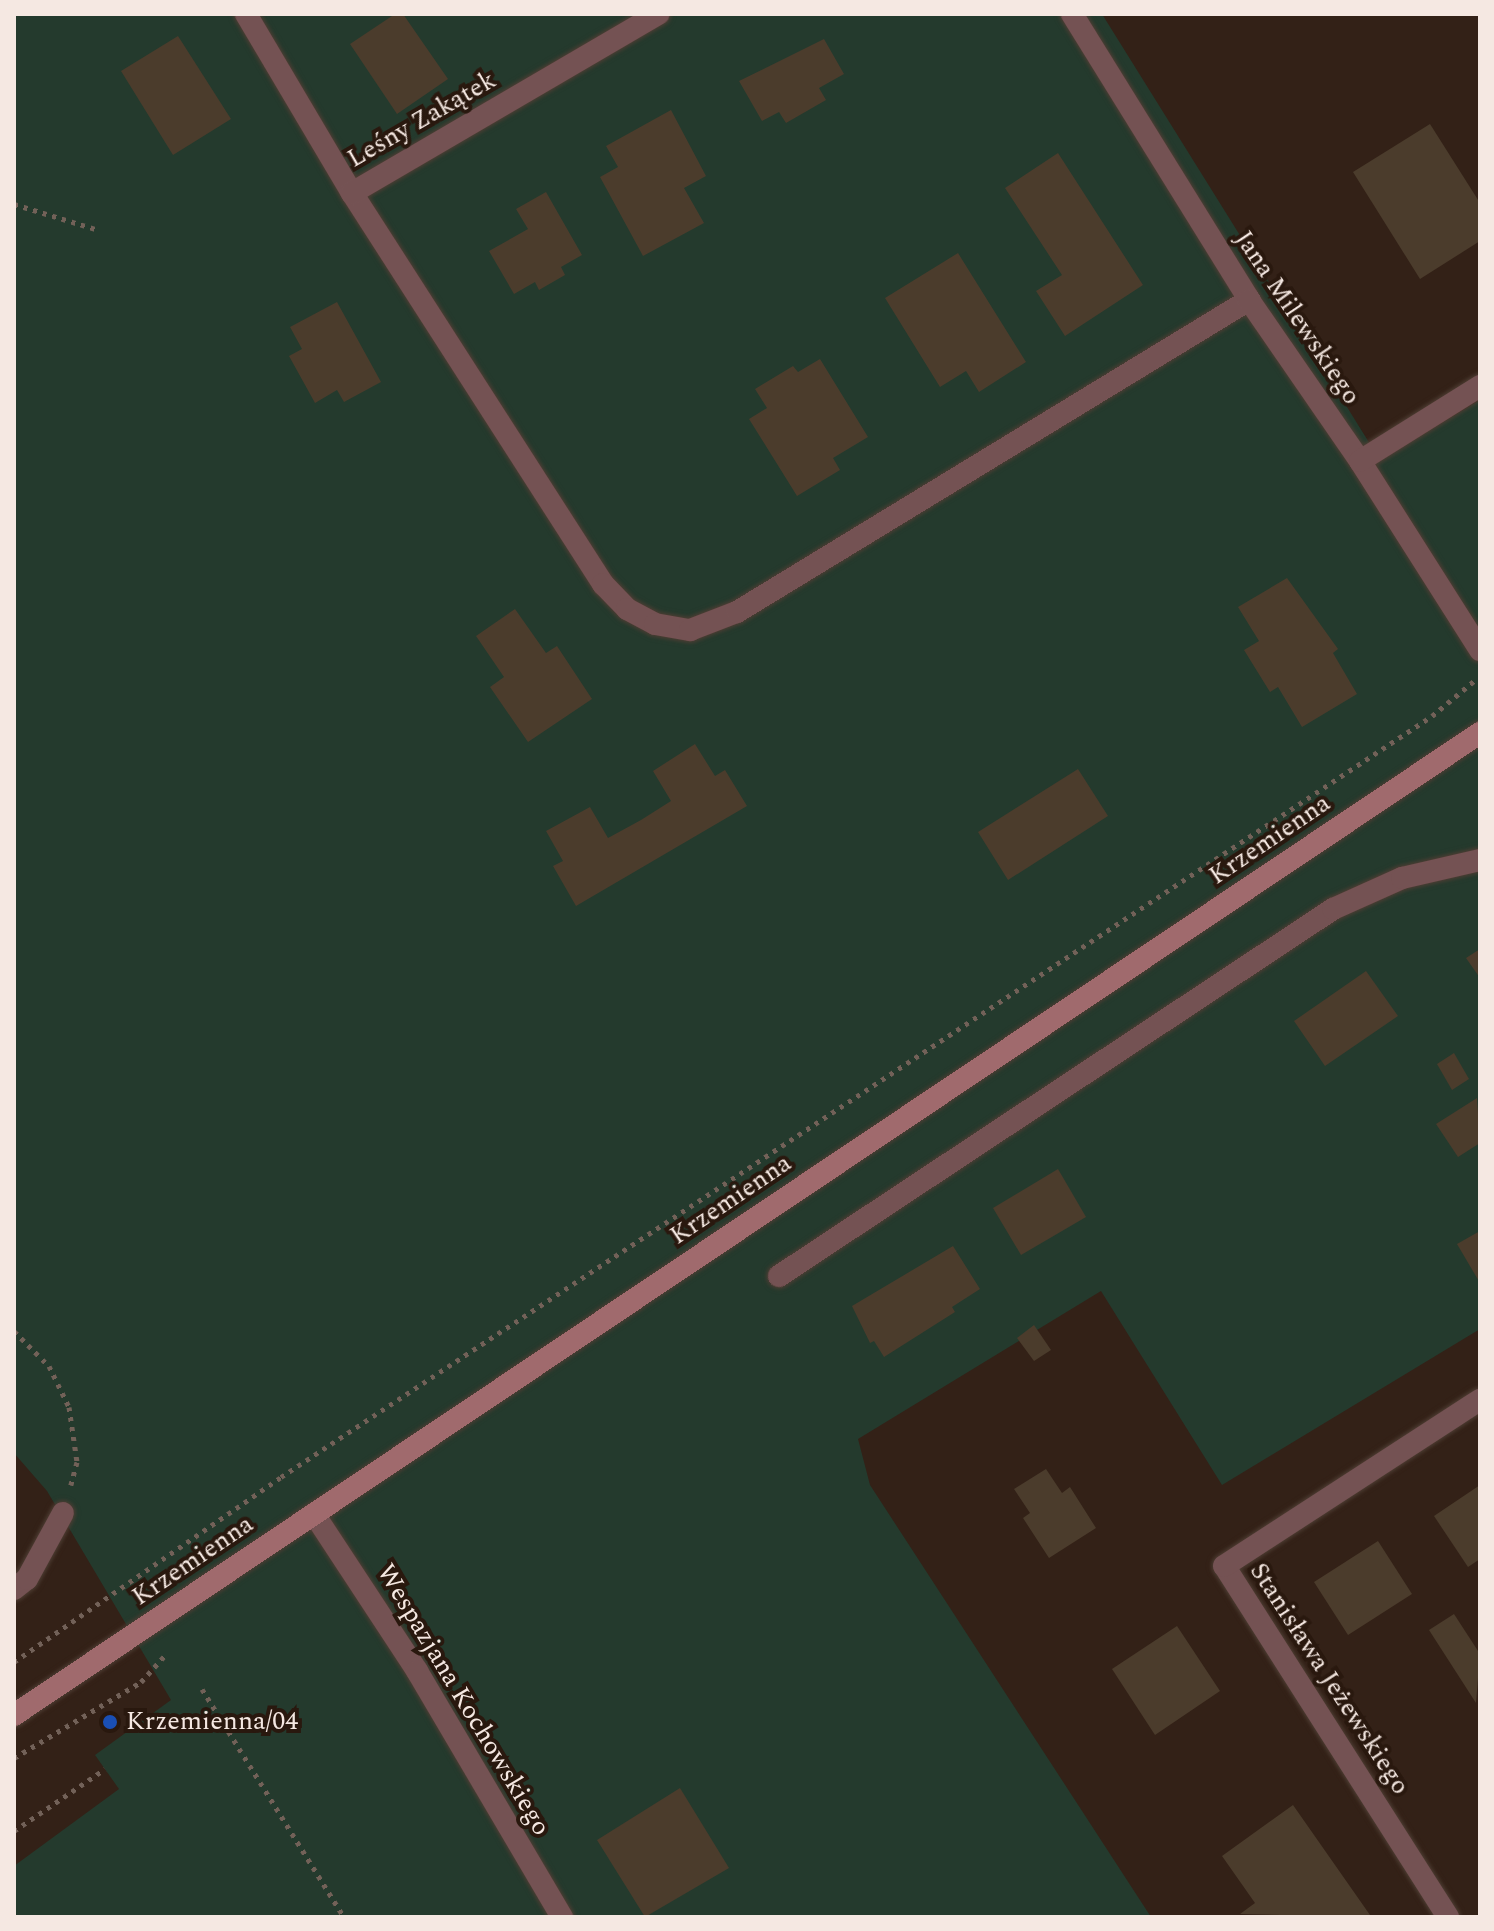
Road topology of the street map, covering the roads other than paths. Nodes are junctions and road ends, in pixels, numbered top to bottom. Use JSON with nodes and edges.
{"nodes":[{"id":1,"x":246,"y":14,"type":"edge"},
{"id":2,"x":658,"y":14,"type":"edge"},
{"id":3,"x":1072,"y":14,"type":"edge"},
{"id":4,"x":352,"y":193,"type":"junction"},
{"id":5,"x":1249,"y":300,"type":"junction"},
{"id":6,"x":1480,"y":386,"type":"edge"},
{"id":7,"x":1360,"y":461,"type":"junction"},
{"id":8,"x":1480,"y":650,"type":"edge"},
{"id":9,"x":1480,"y":733,"type":"edge"},
{"id":10,"x":1480,"y":860,"type":"edge"},
{"id":11,"x":779,"y":1276,"type":"dead end"},
{"id":12,"x":1480,"y":1400,"type":"edge"},
{"id":13,"x":63,"y":1513,"type":"road end"},
{"id":14,"x":314,"y":1514,"type":"junction"},
{"id":15,"x":14,"y":1589,"type":"edge"},
{"id":16,"x":14,"y":1715,"type":"edge"},
{"id":17,"x":562,"y":1917,"type":"edge"},
{"id":18,"x":1448,"y":1917,"type":"edge"}],
"edges":[{"from":1,"to":4,"type":"street","name":"Leśny Zakątek"},
{"from":2,"to":4,"type":"street","name":"Leśny Zakątek"},
{"from":3,"to":5,"type":"street","name":"Jana Milewskiego"},
{"from":4,"to":5,"type":"street"},
{"from":5,"to":7,"type":"street","name":"Jana Milewskiego"},
{"from":6,"to":7,"type":"street"},
{"from":7,"to":8,"type":"street","name":"Jana Milewskiego"},
{"from":9,"to":14,"type":"main road","name":"Krzemienna"},
{"from":10,"to":11,"type":"street"},
{"from":12,"to":18,"type":"street","name":"Stanisława Jeżewskiego"},
{"from":13,"to":15,"type":"street"},
{"from":14,"to":16,"type":"main road","name":"Krzemienna"},
{"from":14,"to":17,"type":"street","name":"Wespazjana Kochowskiego"}]}
